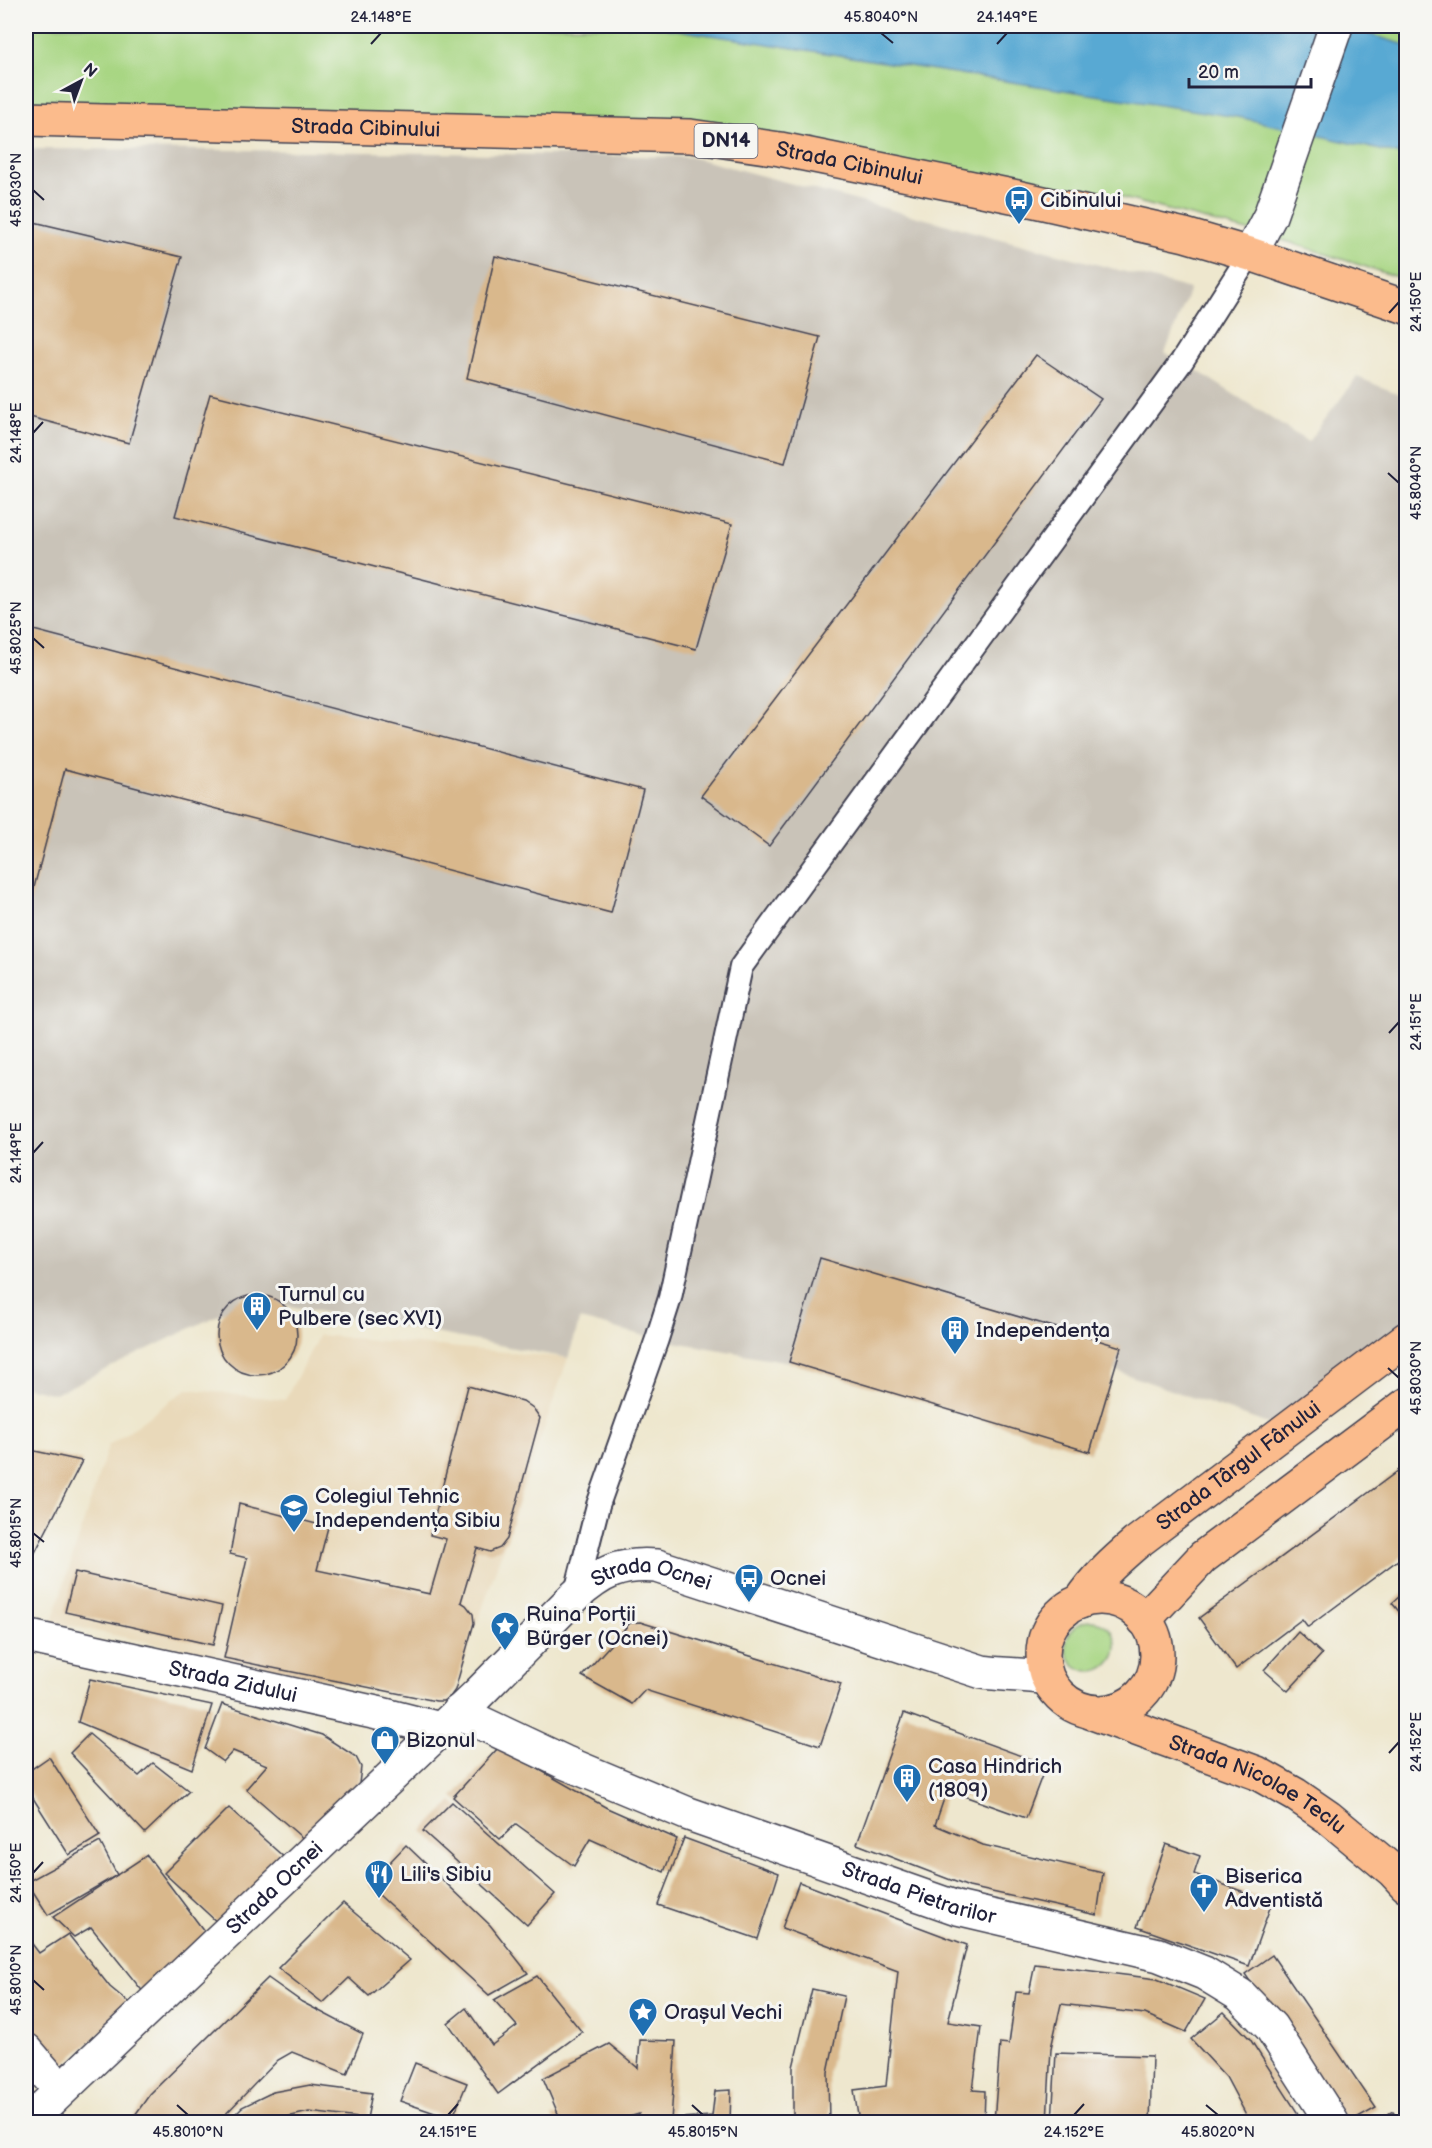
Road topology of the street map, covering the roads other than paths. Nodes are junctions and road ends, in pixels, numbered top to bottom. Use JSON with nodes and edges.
{"nodes":[{"id":1,"x":1336,"y":26,"type":"edge"},
{"id":2,"x":26,"y":119,"type":"edge"},
{"id":3,"x":1250,"y":254,"type":"junction"},
{"id":4,"x":1407,"y":307,"type":"edge"},
{"id":5,"x":1407,"y":1339,"type":"edge"},
{"id":6,"x":1407,"y":1405,"type":"edge"},
{"id":7,"x":575,"y":1596,"type":"junction"},
{"id":8,"x":1080,"y":1602,"type":"junction"},
{"id":9,"x":1144,"y":1620,"type":"junction"},
{"id":10,"x":26,"y":1636,"type":"edge"},
{"id":11,"x":1047,"y":1678,"type":"junction"},
{"id":12,"x":1090,"y":1712,"type":"junction"},
{"id":13,"x":449,"y":1720,"type":"junction"},
{"id":14,"x":1407,"y":1885,"type":"edge"},
{"id":15,"x":26,"y":2050,"type":"edge"},
{"id":16,"x":60,"y":2090,"type":"junction"},
{"id":17,"x":28,"y":2122,"type":"edge"},
{"id":18,"x":1332,"y":2122,"type":"edge"}],
"edges":[{"from":1,"to":3,"type":"street"},
{"from":2,"to":3,"type":"main road","name":"Strada Cibinului","number":"DN14"},
{"from":3,"to":4,"type":"main road","name":"Strada Cibinului","number":"DN14"},
{"from":3,"to":7,"type":"lane"},
{"from":5,"to":8,"type":"main road","name":"Strada Târgul Fânului"},
{"from":6,"to":9,"type":"main road"},
{"from":7,"to":11,"type":"street","name":"Strada Ocnei"},
{"from":7,"to":13,"type":"street","name":"Strada Ocnei"},
{"from":8,"to":9,"type":"main road"},
{"from":8,"to":11,"type":"main road"},
{"from":9,"to":12,"type":"main road"},
{"from":10,"to":13,"type":"street","name":"Strada Zidului"},
{"from":11,"to":12,"type":"main road"},
{"from":12,"to":14,"type":"main road","name":"Strada Nicolae Teclu"},
{"from":13,"to":16,"type":"street","name":"Strada Ocnei"},
{"from":13,"to":18,"type":"street","name":"Strada Pietrarilor"},
{"from":15,"to":16,"type":"street"},
{"from":16,"to":17,"type":"street","name":"Strada Ocnei"}]}
